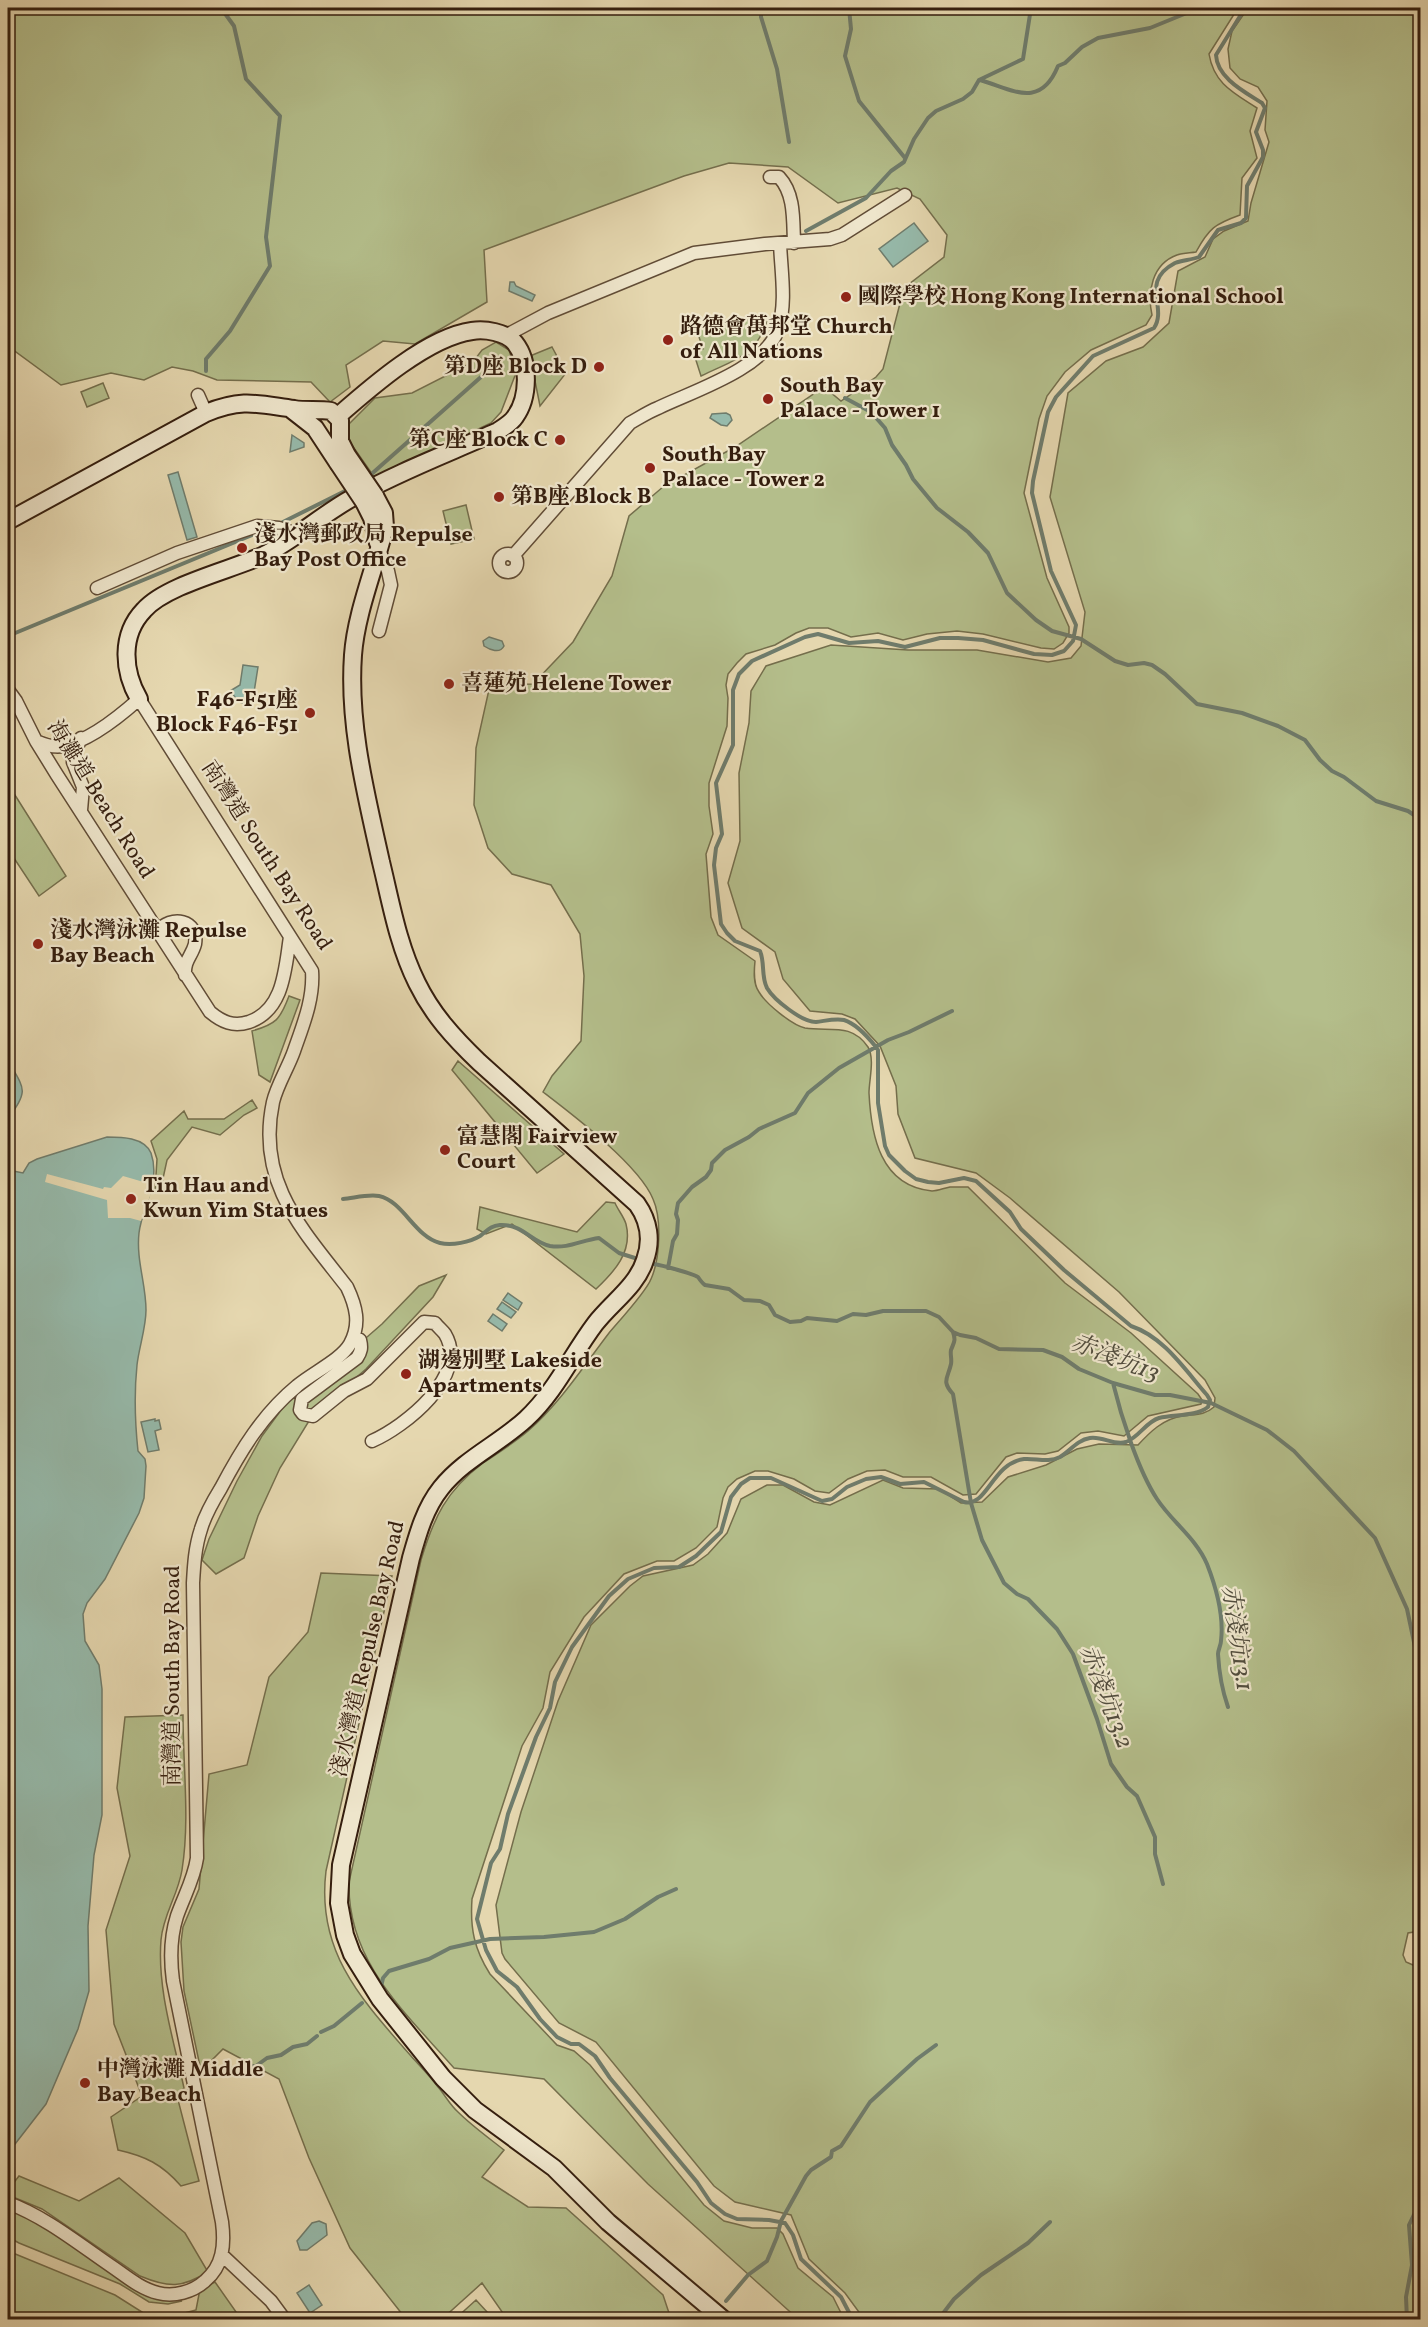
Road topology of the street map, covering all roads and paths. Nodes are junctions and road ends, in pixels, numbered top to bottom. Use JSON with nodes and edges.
{"nodes":[{"id":1,"x":770,"y":177,"type":"dead end"},
{"id":2,"x":905,"y":195,"type":"dead end"},
{"id":3,"x":780,"y":243,"type":"junction"},
{"id":4,"x":794,"y":243,"type":"junction"},
{"id":5,"x":505,"y":336,"type":"junction"},
{"id":6,"x":198,"y":395,"type":"dead end"},
{"id":7,"x":282,"y":406,"type":"junction"},
{"id":8,"x":206,"y":413,"type":"junction"},
{"id":9,"x":335,"y":418,"type":"junction"},
{"id":10,"x":317,"y":431,"type":"junction"},
{"id":11,"x":342,"y":459,"type":"junction"},
{"id":12,"x":8,"y":521,"type":"edge"},
{"id":13,"x":295,"y":533,"type":"junction"},
{"id":14,"x":379,"y":550,"type":"junction"},
{"id":15,"x":513,"y":556,"type":"dead end"},
{"id":16,"x":97,"y":588,"type":"dead end"},
{"id":17,"x":379,"y":631,"type":"dead end"},
{"id":18,"x":8,"y":690,"type":"edge"},
{"id":19,"x":139,"y":699,"type":"junction"},
{"id":20,"x":81,"y":738,"type":"junction"},
{"id":21,"x":36,"y":741,"type":"junction"},
{"id":22,"x":81,"y":810,"type":"junction"},
{"id":23,"x":157,"y":932,"type":"junction"},
{"id":24,"x":290,"y":938,"type":"junction"},
{"id":25,"x":185,"y":975,"type":"junction"},
{"id":26,"x":354,"y":1336,"type":"junction"},
{"id":27,"x":372,"y":1441,"type":"dead end"},
{"id":28,"x":8,"y":2203,"type":"edge"},
{"id":29,"x":222,"y":2255,"type":"junction"},
{"id":30,"x":285,"y":2319,"type":"edge"},
{"id":31,"x":724,"y":2319,"type":"edge"}],
"edges":[{"from":1,"to":4,"type":"street"},
{"from":2,"to":4,"type":"street"},
{"from":3,"to":4,"type":"street"},
{"from":3,"to":5,"type":"street"},
{"from":3,"to":15,"type":"street"},
{"from":5,"to":9,"type":"main road"},
{"from":5,"to":13,"type":"main road","name":"南灣道 South Bay Road"},
{"from":6,"to":8,"type":"street"},
{"from":7,"to":8,"type":"main road","name":"淺水灣道 Repulse Bay Road"},
{"from":7,"to":9,"type":"main road","name":"淺水灣道 Repulse Bay Road"},
{"from":7,"to":10,"type":"main road","name":"淺水灣道 Repulse Bay Road"},
{"from":8,"to":12,"type":"main road","name":"淺水灣道 Repulse Bay Road"},
{"from":9,"to":10,"type":"main road"},
{"from":9,"to":10,"type":"main road"},
{"from":9,"to":11,"type":"main road","name":"淺水灣道 Repulse Bay Road"},
{"from":10,"to":11,"type":"main road","name":"淺水灣道 Repulse Bay Road"},
{"from":11,"to":14,"type":"main road","name":"淺水灣道 Repulse Bay Road","bridge":true},
{"from":13,"to":16,"type":"street"},
{"from":13,"to":19,"type":"main road","name":"南灣道 South Bay Road"},
{"from":14,"to":17,"type":"street"},
{"from":14,"to":31,"type":"main road","name":"淺水灣道 Repulse Bay Road"},
{"from":18,"to":21,"type":"street","name":"海灘道 Beach Road"},
{"from":19,"to":20,"type":"street"},
{"from":19,"to":24,"type":"street","name":"南灣道 South Bay Road"},
{"from":20,"to":21,"type":"street"},
{"from":20,"to":22,"type":"street"},
{"from":21,"to":22,"type":"street","name":"海灘道 Beach Road"},
{"from":22,"to":23,"type":"street","name":"海灘道 Beach Road"},
{"from":23,"to":25,"type":"street","name":"海灘道 Beach Road"},
{"from":23,"to":25,"type":"street"},
{"from":24,"to":25,"type":"street","name":"海灘道 Beach Road"},
{"from":24,"to":26,"type":"street","name":"南灣道 South Bay Road"},
{"from":26,"to":27,"type":"street"},
{"from":26,"to":29,"type":"street","name":"南灣道 South Bay Road"},
{"from":28,"to":29,"type":"street"},
{"from":29,"to":30,"type":"street"}]}
